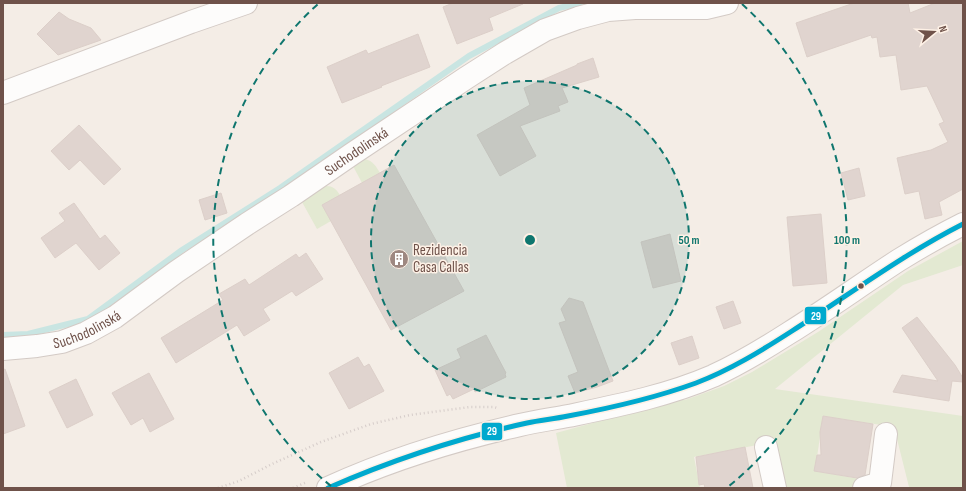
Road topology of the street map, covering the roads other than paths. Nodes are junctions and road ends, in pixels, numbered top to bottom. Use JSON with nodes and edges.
{"nodes":[{"id":1,"x":246,"y":3,"type":"edge"},
{"id":2,"x":727,"y":3,"type":"edge"},
{"id":3,"x":3,"y":93,"type":"edge"},
{"id":4,"x":963,"y":224,"type":"edge"},
{"id":5,"x":3,"y":349,"type":"edge"},
{"id":6,"x":886,"y":434,"type":"dead end"},
{"id":7,"x":766,"y":447,"type":"dead end"},
{"id":8,"x":328,"y":488,"type":"edge"},
{"id":9,"x":775,"y":488,"type":"edge"},
{"id":10,"x":864,"y":488,"type":"edge"}],
"edges":[{"from":1,"to":3,"type":"street"},
{"from":2,"to":5,"type":"street","name":"Suchodolinská"},
{"from":4,"to":8,"type":"street"},
{"from":6,"to":10,"type":"street"},
{"from":7,"to":9,"type":"street"}]}
